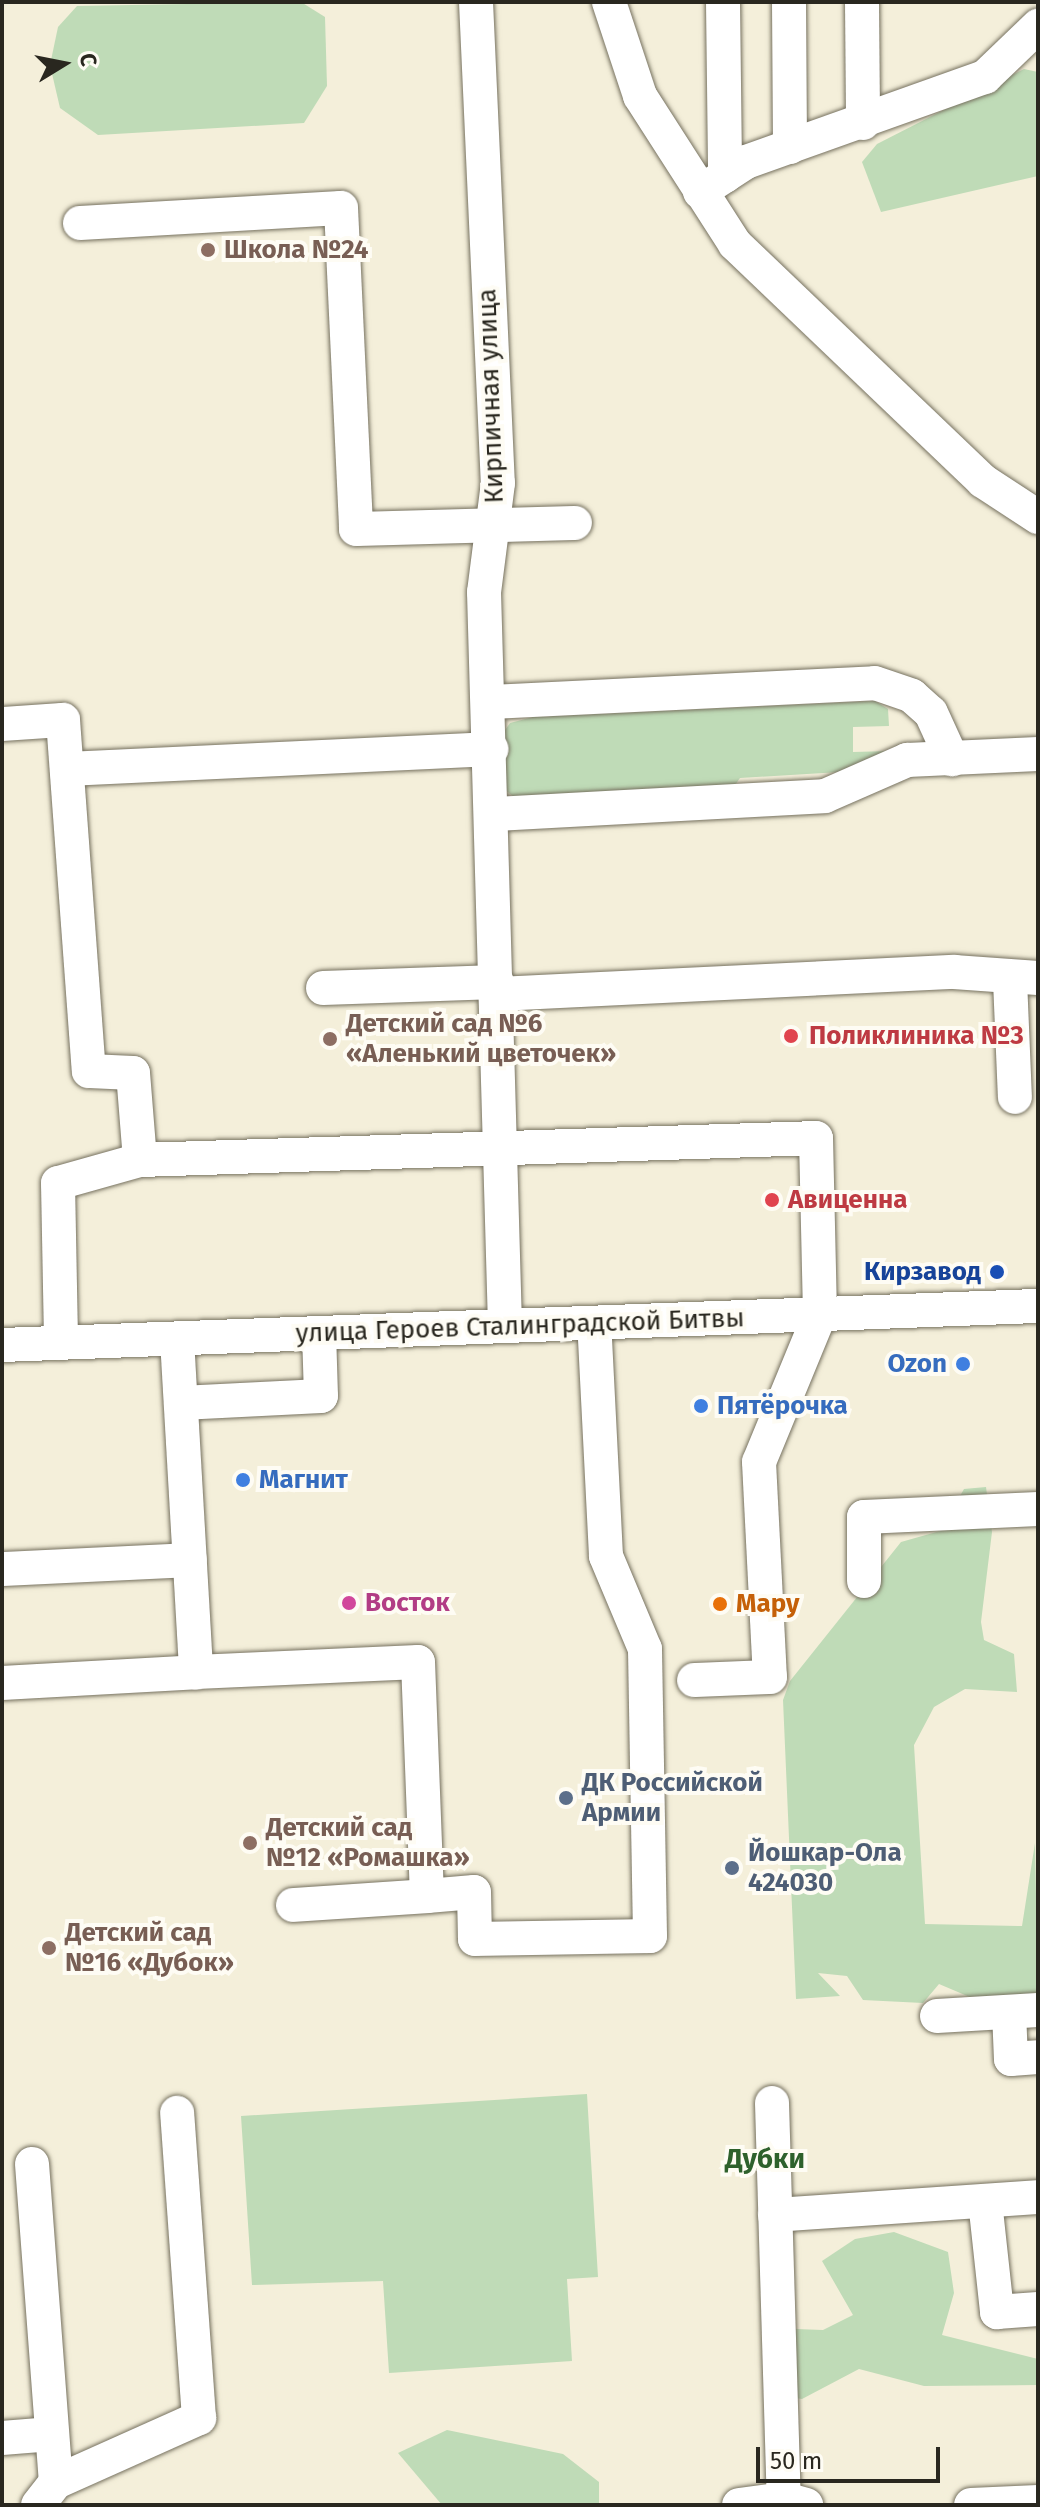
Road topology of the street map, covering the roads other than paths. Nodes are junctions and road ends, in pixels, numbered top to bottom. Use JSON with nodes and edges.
{"nodes":[{"id":1,"x":476,"y":2,"type":"edge"},
{"id":2,"x":609,"y":2,"type":"edge"},
{"id":3,"x":723,"y":2,"type":"edge"},
{"id":4,"x":789,"y":2,"type":"edge"},
{"id":5,"x":862,"y":2,"type":"edge"},
{"id":6,"x":1038,"y":26,"type":"edge"},
{"id":7,"x":863,"y":123,"type":"junction"},
{"id":8,"x":790,"y":147,"type":"junction"},
{"id":9,"x":713,"y":184,"type":"junction"},
{"id":10,"x":80,"y":223,"type":"dead end"},
{"id":11,"x":1038,"y":517,"type":"edge"},
{"id":12,"x":575,"y":523,"type":"dead end"},
{"id":13,"x":494,"y":525,"type":"junction"},
{"id":14,"x":491,"y":702,"type":"junction"},
{"id":15,"x":2,"y":724,"type":"edge"},
{"id":16,"x":492,"y":749,"type":"junction"},
{"id":17,"x":1038,"y":754,"type":"edge"},
{"id":18,"x":952,"y":759,"type":"junction"},
{"id":19,"x":68,"y":769,"type":"junction"},
{"id":20,"x":494,"y":814,"type":"junction"},
{"id":21,"x":1024,"y":979,"type":"edge"},
{"id":22,"x":323,"y":988,"type":"dead end"},
{"id":23,"x":498,"y":988,"type":"junction"},
{"id":24,"x":1015,"y":1097,"type":"dead end"},
{"id":25,"x":501,"y":1144,"type":"junction"},
{"id":26,"x":140,"y":1160,"type":"junction"},
{"id":27,"x":1038,"y":1306,"type":"edge"},
{"id":28,"x":820,"y":1314,"type":"junction"},
{"id":29,"x":594,"y":1323,"type":"junction"},
{"id":30,"x":505,"y":1326,"type":"junction"},
{"id":31,"x":319,"y":1333,"type":"junction"},
{"id":32,"x":177,"y":1339,"type":"junction"},
{"id":33,"x":61,"y":1343,"type":"junction"},
{"id":34,"x":2,"y":1345,"type":"edge"},
{"id":35,"x":181,"y":1403,"type":"junction"},
{"id":36,"x":1038,"y":1509,"type":"edge"},
{"id":37,"x":190,"y":1560,"type":"junction"},
{"id":38,"x":2,"y":1569,"type":"edge"},
{"id":39,"x":864,"y":1581,"type":"dead end"},
{"id":40,"x":196,"y":1672,"type":"junction"},
{"id":41,"x":694,"y":1680,"type":"dead end"},
{"id":42,"x":2,"y":1683,"type":"edge"},
{"id":43,"x":427,"y":1896,"type":"junction"},
{"id":44,"x":293,"y":1905,"type":"dead end"},
{"id":45,"x":1023,"y":2011,"type":"edge"},
{"id":46,"x":937,"y":2016,"type":"dead end"},
{"id":47,"x":1038,"y":2057,"type":"edge"},
{"id":48,"x":772,"y":2103,"type":"dead end"},
{"id":49,"x":177,"y":2113,"type":"dead end"},
{"id":50,"x":32,"y":2164,"type":"dead end"},
{"id":51,"x":1038,"y":2197,"type":"edge"},
{"id":52,"x":985,"y":2201,"type":"junction"},
{"id":53,"x":775,"y":2215,"type":"junction"},
{"id":54,"x":1038,"y":2309,"type":"edge"},
{"id":55,"x":52,"y":2434,"type":"junction"},
{"id":56,"x":2,"y":2438,"type":"edge"},
{"id":57,"x":47,"y":2494,"type":"edge"},
{"id":58,"x":795,"y":2502,"type":"edge"},
{"id":59,"x":1038,"y":2502,"type":"edge"},
{"id":60,"x":739,"y":2505,"type":"edge"},
{"id":61,"x":971,"y":2505,"type":"edge"}],
"edges":[{"from":1,"to":13,"type":"street","name":"Кирпичная улица"},
{"from":2,"to":9,"type":"street"},
{"from":3,"to":9,"type":"street"},
{"from":4,"to":8,"type":"street"},
{"from":5,"to":7,"type":"street"},
{"from":6,"to":7,"type":"street"},
{"from":7,"to":8,"type":"street"},
{"from":8,"to":9,"type":"street"},
{"from":9,"to":11,"type":"street"},
{"from":10,"to":13,"type":"street"},
{"from":12,"to":13,"type":"street"},
{"from":13,"to":14,"type":"street","name":"Кирпичная улица"},
{"from":14,"to":16,"type":"street","name":"Кирпичная улица"},
{"from":14,"to":18,"type":"street"},
{"from":15,"to":19,"type":"street"},
{"from":16,"to":19,"type":"street"},
{"from":16,"to":20,"type":"street","name":"Кирпичная улица"},
{"from":17,"to":18,"type":"street"},
{"from":18,"to":20,"type":"street"},
{"from":19,"to":26,"type":"street"},
{"from":20,"to":23,"type":"street","name":"Кирпичная улица"},
{"from":21,"to":23,"type":"street"},
{"from":21,"to":24,"type":"street"},
{"from":22,"to":23,"type":"street"},
{"from":23,"to":25,"type":"street","name":"Кирпичная улица"},
{"from":25,"to":26,"type":"street"},
{"from":25,"to":28,"type":"street"},
{"from":25,"to":30,"type":"street","name":"Кирпичная улица"},
{"from":26,"to":33,"type":"street"},
{"from":27,"to":28,"type":"street","name":"улица Героев Сталинградской Битвы"},
{"from":28,"to":29,"type":"street","name":"улица Героев Сталинградской Битвы"},
{"from":28,"to":41,"type":"street"},
{"from":29,"to":30,"type":"street","name":"улица Героев Сталинградской Битвы"},
{"from":29,"to":43,"type":"street"},
{"from":30,"to":31,"type":"street","name":"улица Героев Сталинградской Битвы"},
{"from":31,"to":32,"type":"street","name":"улица Героев Сталинградской Битвы"},
{"from":31,"to":35,"type":"street"},
{"from":32,"to":33,"type":"street","name":"улица Героев Сталинградской Битвы"},
{"from":32,"to":35,"type":"street"},
{"from":33,"to":34,"type":"street","name":"улица Героев Сталинградской Битвы"},
{"from":35,"to":37,"type":"street"},
{"from":36,"to":39,"type":"street"},
{"from":37,"to":38,"type":"street"},
{"from":37,"to":40,"type":"street"},
{"from":40,"to":42,"type":"street"},
{"from":40,"to":43,"type":"street"},
{"from":43,"to":44,"type":"street"},
{"from":45,"to":46,"type":"street"},
{"from":45,"to":47,"type":"street"},
{"from":48,"to":53,"type":"street"},
{"from":49,"to":57,"type":"street"},
{"from":50,"to":55,"type":"street"},
{"from":51,"to":52,"type":"street"},
{"from":52,"to":53,"type":"street"},
{"from":52,"to":54,"type":"street"},
{"from":53,"to":58,"type":"street"},
{"from":55,"to":56,"type":"street"},
{"from":55,"to":57,"type":"street"},
{"from":58,"to":60,"type":"street"},
{"from":59,"to":61,"type":"street"}]}
